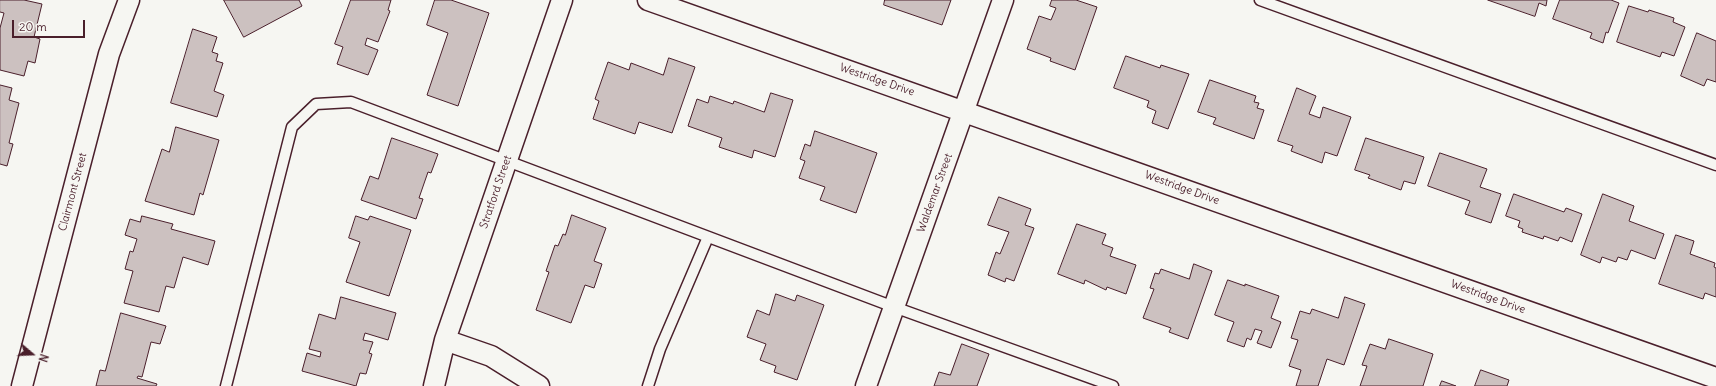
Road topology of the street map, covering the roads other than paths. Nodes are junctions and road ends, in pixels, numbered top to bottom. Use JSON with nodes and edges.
{"nodes":[{"id":1,"x":129,"y":0,"type":"edge"},
{"id":2,"x":562,"y":0,"type":"edge"},
{"id":3,"x":648,"y":0,"type":"edge"},
{"id":4,"x":1004,"y":0,"type":"edge"},
{"id":5,"x":1260,"y":0,"type":"edge"},
{"id":6,"x":965,"y":111,"type":"junction"},
{"id":7,"x":506,"y":162,"type":"junction"},
{"id":8,"x":1716,"y":165,"type":"edge"},
{"id":9,"x":708,"y":237,"type":"junction"},
{"id":10,"x":894,"y":307,"type":"junction"},
{"id":11,"x":445,"y":340,"type":"junction"},
{"id":12,"x":1716,"y":378,"type":"edge"},
{"id":13,"x":1087,"y":382,"type":"edge"},
{"id":14,"x":22,"y":386,"type":"edge"},
{"id":15,"x":226,"y":386,"type":"edge"},
{"id":16,"x":434,"y":386,"type":"edge"},
{"id":17,"x":539,"y":386,"type":"edge"},
{"id":18,"x":648,"y":386,"type":"edge"},
{"id":19,"x":866,"y":386,"type":"edge"},
{"id":20,"x":1112,"y":386,"type":"edge"}],
"edges":[{"from":1,"to":14,"type":"street","name":"Clairmont Street"},
{"from":2,"to":7,"type":"street","name":"Stratford Street"},
{"from":3,"to":6,"type":"street","name":"Westridge Drive"},
{"from":4,"to":6,"type":"street","name":"Waldemar Street"},
{"from":5,"to":8,"type":"lane"},
{"from":6,"to":10,"type":"street","name":"Waldemar Street"},
{"from":6,"to":12,"type":"street","name":"Westridge Drive"},
{"from":7,"to":9,"type":"lane"},
{"from":7,"to":11,"type":"street","name":"Stratford Street"},
{"from":7,"to":15,"type":"lane"},
{"from":9,"to":10,"type":"lane"},
{"from":9,"to":18,"type":"lane"},
{"from":10,"to":13,"type":"lane"},
{"from":10,"to":19,"type":"street","name":"Waldemar Street"},
{"from":11,"to":16,"type":"street","name":"Stratford Street"},
{"from":11,"to":17,"type":"street"},
{"from":13,"to":20,"type":"lane"}]}
